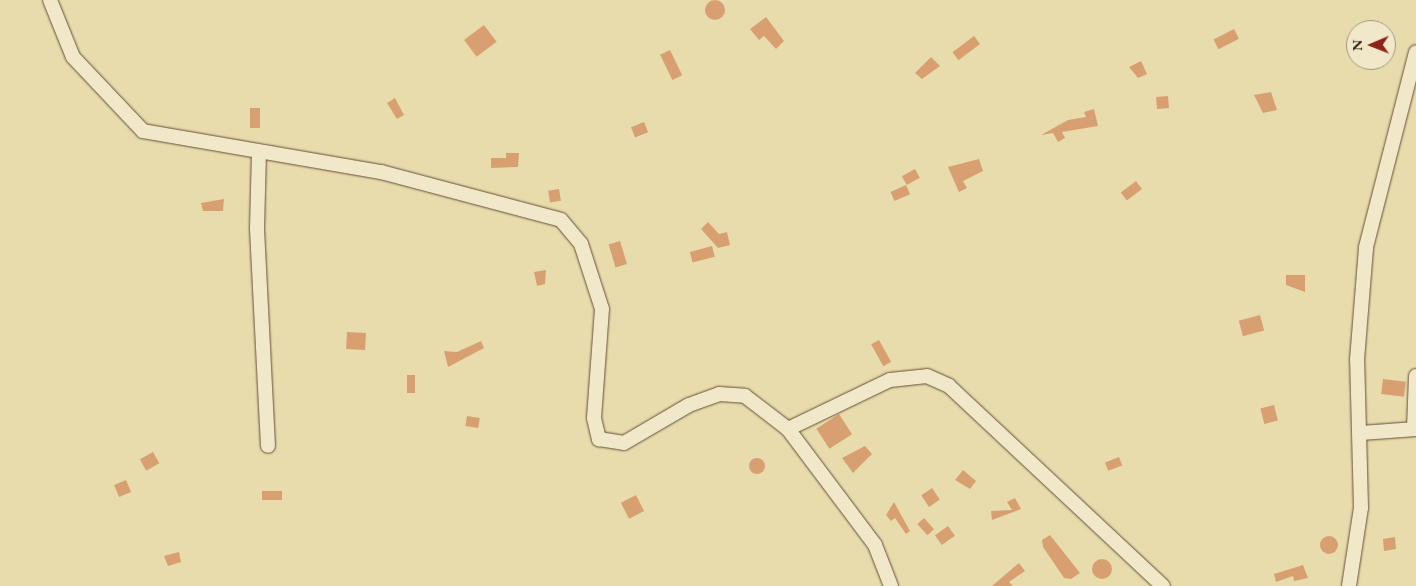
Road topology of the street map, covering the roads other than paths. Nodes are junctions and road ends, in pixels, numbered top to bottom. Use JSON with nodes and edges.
{"nodes":[{"id":1,"x":50,"y":0,"type":"edge"},
{"id":2,"x":1416,"y":52,"type":"edge"},
{"id":3,"x":259,"y":152,"type":"junction"},
{"id":4,"x":1416,"y":376,"type":"edge"},
{"id":5,"x":788,"y":429,"type":"junction"},
{"id":6,"x":1415,"y":429,"type":"edge"},
{"id":7,"x":1361,"y":433,"type":"junction"},
{"id":8,"x":268,"y":446,"type":"dead end"},
{"id":9,"x":891,"y":586,"type":"edge"},
{"id":10,"x":1163,"y":586,"type":"edge"},
{"id":11,"x":1349,"y":586,"type":"edge"}],
"edges":[{"from":1,"to":3,"type":"street"},
{"from":2,"to":7,"type":"street"},
{"from":3,"to":5,"type":"street"},
{"from":3,"to":8,"type":"street"},
{"from":4,"to":6,"type":"street"},
{"from":5,"to":9,"type":"street"},
{"from":5,"to":10,"type":"street"},
{"from":6,"to":7,"type":"street"},
{"from":7,"to":11,"type":"street"}]}
